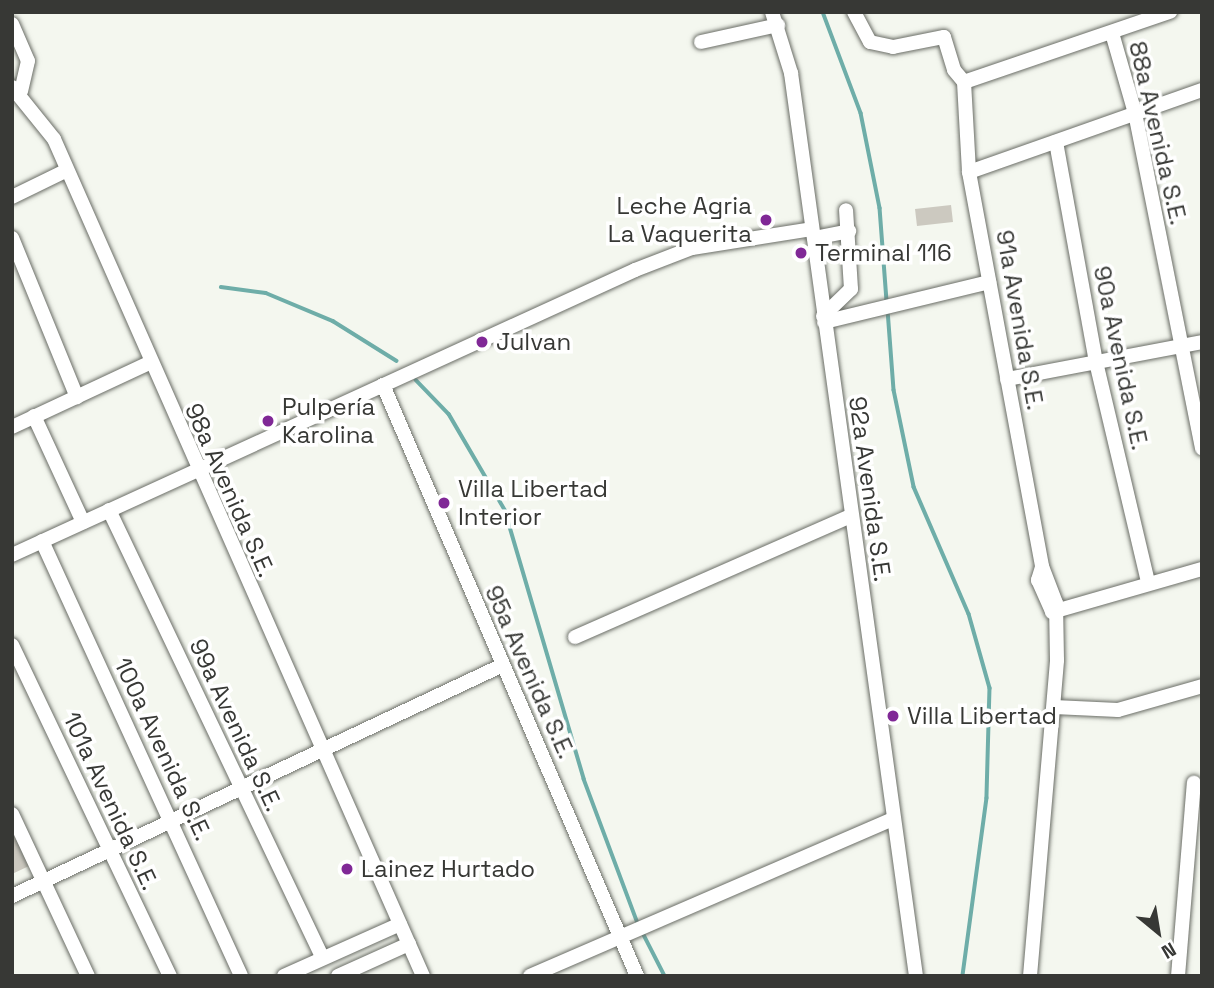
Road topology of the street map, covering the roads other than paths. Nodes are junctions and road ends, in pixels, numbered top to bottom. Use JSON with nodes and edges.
{"nodes":[{"id":1,"x":871,"y":12,"type":"edge"},
{"id":2,"x":1170,"y":12,"type":"edge"},
{"id":3,"x":856,"y":16,"type":"edge"},
{"id":4,"x":775,"y":18,"type":"edge"},
{"id":5,"x":12,"y":23,"type":"edge"},
{"id":6,"x":1112,"y":33,"type":"junction"},
{"id":7,"x":701,"y":42,"type":"dead end"},
{"id":8,"x":964,"y":82,"type":"junction"},
{"id":9,"x":16,"y":89,"type":"edge"},
{"id":10,"x":1202,"y":90,"type":"edge"},
{"id":11,"x":1135,"y":113,"type":"junction"},
{"id":12,"x":1056,"y":142,"type":"junction"},
{"id":13,"x":67,"y":170,"type":"junction"},
{"id":14,"x":969,"y":172,"type":"junction"},
{"id":15,"x":12,"y":197,"type":"edge"},
{"id":16,"x":846,"y":210,"type":"dead end"},
{"id":17,"x":849,"y":231,"type":"junction"},
{"id":18,"x":813,"y":233,"type":"junction"},
{"id":19,"x":12,"y":238,"type":"edge"},
{"id":20,"x":989,"y":282,"type":"junction"},
{"id":21,"x":823,"y":319,"type":"junction"},
{"id":22,"x":1202,"y":342,"type":"edge"},
{"id":23,"x":1179,"y":346,"type":"junction"},
{"id":24,"x":1096,"y":362,"type":"junction"},
{"id":25,"x":149,"y":363,"type":"junction"},
{"id":26,"x":1007,"y":379,"type":"junction"},
{"id":27,"x":383,"y":386,"type":"junction"},
{"id":28,"x":77,"y":397,"type":"junction"},
{"id":29,"x":1196,"y":399,"type":"edge"},
{"id":30,"x":34,"y":416,"type":"junction"},
{"id":31,"x":13,"y":423,"type":"edge"},
{"id":32,"x":1202,"y":448,"type":"edge"},
{"id":33,"x":196,"y":471,"type":"junction"},
{"id":34,"x":109,"y":510,"type":"junction"},
{"id":35,"x":849,"y":517,"type":"junction"},
{"id":36,"x":83,"y":522,"type":"junction"},
{"id":37,"x":42,"y":541,"type":"junction"},
{"id":38,"x":14,"y":550,"type":"edge"},
{"id":39,"x":1202,"y":569,"type":"edge"},
{"id":40,"x":1148,"y":582,"type":"junction"},
{"id":41,"x":1052,"y":612,"type":"junction"},
{"id":42,"x":575,"y":637,"type":"dead end"},
{"id":43,"x":12,"y":645,"type":"edge"},
{"id":44,"x":503,"y":665,"type":"junction"},
{"id":45,"x":1202,"y":686,"type":"edge"},
{"id":46,"x":1054,"y":707,"type":"junction"},
{"id":47,"x":320,"y":750,"type":"junction"},
{"id":48,"x":1194,"y":783,"type":"dead end"},
{"id":49,"x":240,"y":787,"type":"junction"},
{"id":50,"x":12,"y":814,"type":"edge"},
{"id":51,"x":893,"y":818,"type":"junction"},
{"id":52,"x":170,"y":820,"type":"junction"},
{"id":53,"x":108,"y":850,"type":"junction"},
{"id":54,"x":42,"y":881,"type":"junction"},
{"id":55,"x":12,"y":896,"type":"edge"},
{"id":56,"x":400,"y":924,"type":"junction"},
{"id":57,"x":621,"y":939,"type":"junction"},
{"id":58,"x":409,"y":944,"type":"junction"},
{"id":59,"x":323,"y":958,"type":"junction"},
{"id":60,"x":88,"y":976,"type":"edge"},
{"id":61,"x":170,"y":976,"type":"edge"},
{"id":62,"x":242,"y":976,"type":"edge"},
{"id":63,"x":284,"y":976,"type":"edge"},
{"id":64,"x":338,"y":976,"type":"edge"},
{"id":65,"x":423,"y":976,"type":"edge"},
{"id":66,"x":530,"y":976,"type":"edge"},
{"id":67,"x":637,"y":976,"type":"edge"},
{"id":68,"x":916,"y":976,"type":"edge"},
{"id":69,"x":1030,"y":976,"type":"edge"},
{"id":70,"x":1178,"y":976,"type":"edge"}],
"edges":[{"from":1,"to":3,"type":"street"},
{"from":2,"to":6,"type":"street"},
{"from":3,"to":8,"type":"street"},
{"from":4,"to":7,"type":"street"},
{"from":4,"to":18,"type":"street","name":"92a Avenida S.E."},
{"from":5,"to":9,"type":"street","name":"98a Avenida S.E."},
{"from":6,"to":8,"type":"street"},
{"from":6,"to":11,"type":"street","name":"88a Avenida S.E."},
{"from":8,"to":14,"type":"street","name":"91a Avenida S.E."},
{"from":9,"to":13,"type":"street","name":"98a Avenida S.E."},
{"from":10,"to":11,"type":"street"},
{"from":11,"to":12,"type":"street"},
{"from":11,"to":23,"type":"street","name":"88a Avenida S.E."},
{"from":12,"to":14,"type":"street"},
{"from":12,"to":24,"type":"street","name":"90a Avenida S.E."},
{"from":13,"to":15,"type":"street"},
{"from":13,"to":25,"type":"street","name":"98a Avenida S.E."},
{"from":14,"to":20,"type":"street","name":"91a Avenida S.E."},
{"from":16,"to":17,"type":"street"},
{"from":17,"to":18,"type":"street"},
{"from":17,"to":21,"type":"street"},
{"from":18,"to":21,"type":"street","name":"92a Avenida S.E."},
{"from":18,"to":27,"type":"street"},
{"from":19,"to":28,"type":"street"},
{"from":20,"to":21,"type":"street"},
{"from":20,"to":26,"type":"street","name":"91a Avenida S.E."},
{"from":21,"to":35,"type":"street","name":"92a Avenida S.E."},
{"from":22,"to":23,"type":"street"},
{"from":23,"to":24,"type":"street"},
{"from":23,"to":29,"type":"street","name":"88a Avenida S.E."},
{"from":24,"to":26,"type":"street"},
{"from":24,"to":40,"type":"street","name":"90a Avenida S.E."},
{"from":25,"to":28,"type":"street"},
{"from":25,"to":33,"type":"street","name":"98a Avenida S.E."},
{"from":26,"to":41,"type":"street","name":"91a Avenida S.E."},
{"from":27,"to":33,"type":"street"},
{"from":27,"to":44,"type":"street","name":"95a Avenida S.E."},
{"from":28,"to":30,"type":"street"},
{"from":29,"to":32,"type":"street","name":"88a Avenida S.E."},
{"from":30,"to":31,"type":"street"},
{"from":30,"to":36,"type":"street"},
{"from":33,"to":34,"type":"street"},
{"from":33,"to":47,"type":"street","name":"98a Avenida S.E."},
{"from":34,"to":36,"type":"street"},
{"from":34,"to":49,"type":"street","name":"99a Avenida S.E."},
{"from":35,"to":42,"type":"street"},
{"from":35,"to":51,"type":"street","name":"92a Avenida S.E."},
{"from":36,"to":37,"type":"street"},
{"from":37,"to":38,"type":"street"},
{"from":37,"to":52,"type":"street","name":"100a Avenida S.E."},
{"from":39,"to":40,"type":"street"},
{"from":40,"to":41,"type":"street"},
{"from":41,"to":46,"type":"street","name":"91a Avenida S.E."},
{"from":43,"to":53,"type":"street","name":"101a Avenida S.E."},
{"from":44,"to":47,"type":"street"},
{"from":44,"to":57,"type":"street","name":"95a Avenida S.E."},
{"from":45,"to":46,"type":"street"},
{"from":46,"to":69,"type":"street","name":"91a Avenida S.E."},
{"from":47,"to":49,"type":"street"},
{"from":47,"to":56,"type":"street","name":"98a Avenida S.E."},
{"from":48,"to":70,"type":"street"},
{"from":49,"to":52,"type":"street"},
{"from":49,"to":59,"type":"street","name":"99a Avenida S.E."},
{"from":50,"to":54,"type":"street"},
{"from":51,"to":57,"type":"street"},
{"from":51,"to":68,"type":"street","name":"92a Avenida S.E."},
{"from":52,"to":53,"type":"street"},
{"from":52,"to":62,"type":"street","name":"100a Avenida S.E."},
{"from":53,"to":54,"type":"street"},
{"from":53,"to":61,"type":"street","name":"101a Avenida S.E."},
{"from":54,"to":55,"type":"street"},
{"from":54,"to":60,"type":"street"},
{"from":56,"to":58,"type":"street","name":"98a Avenida S.E."},
{"from":56,"to":59,"type":"street"},
{"from":57,"to":66,"type":"street"},
{"from":57,"to":67,"type":"street","name":"95a Avenida S.E."},
{"from":58,"to":64,"type":"street"},
{"from":58,"to":65,"type":"street","name":"98a Avenida S.E."},
{"from":59,"to":63,"type":"street"}]}
